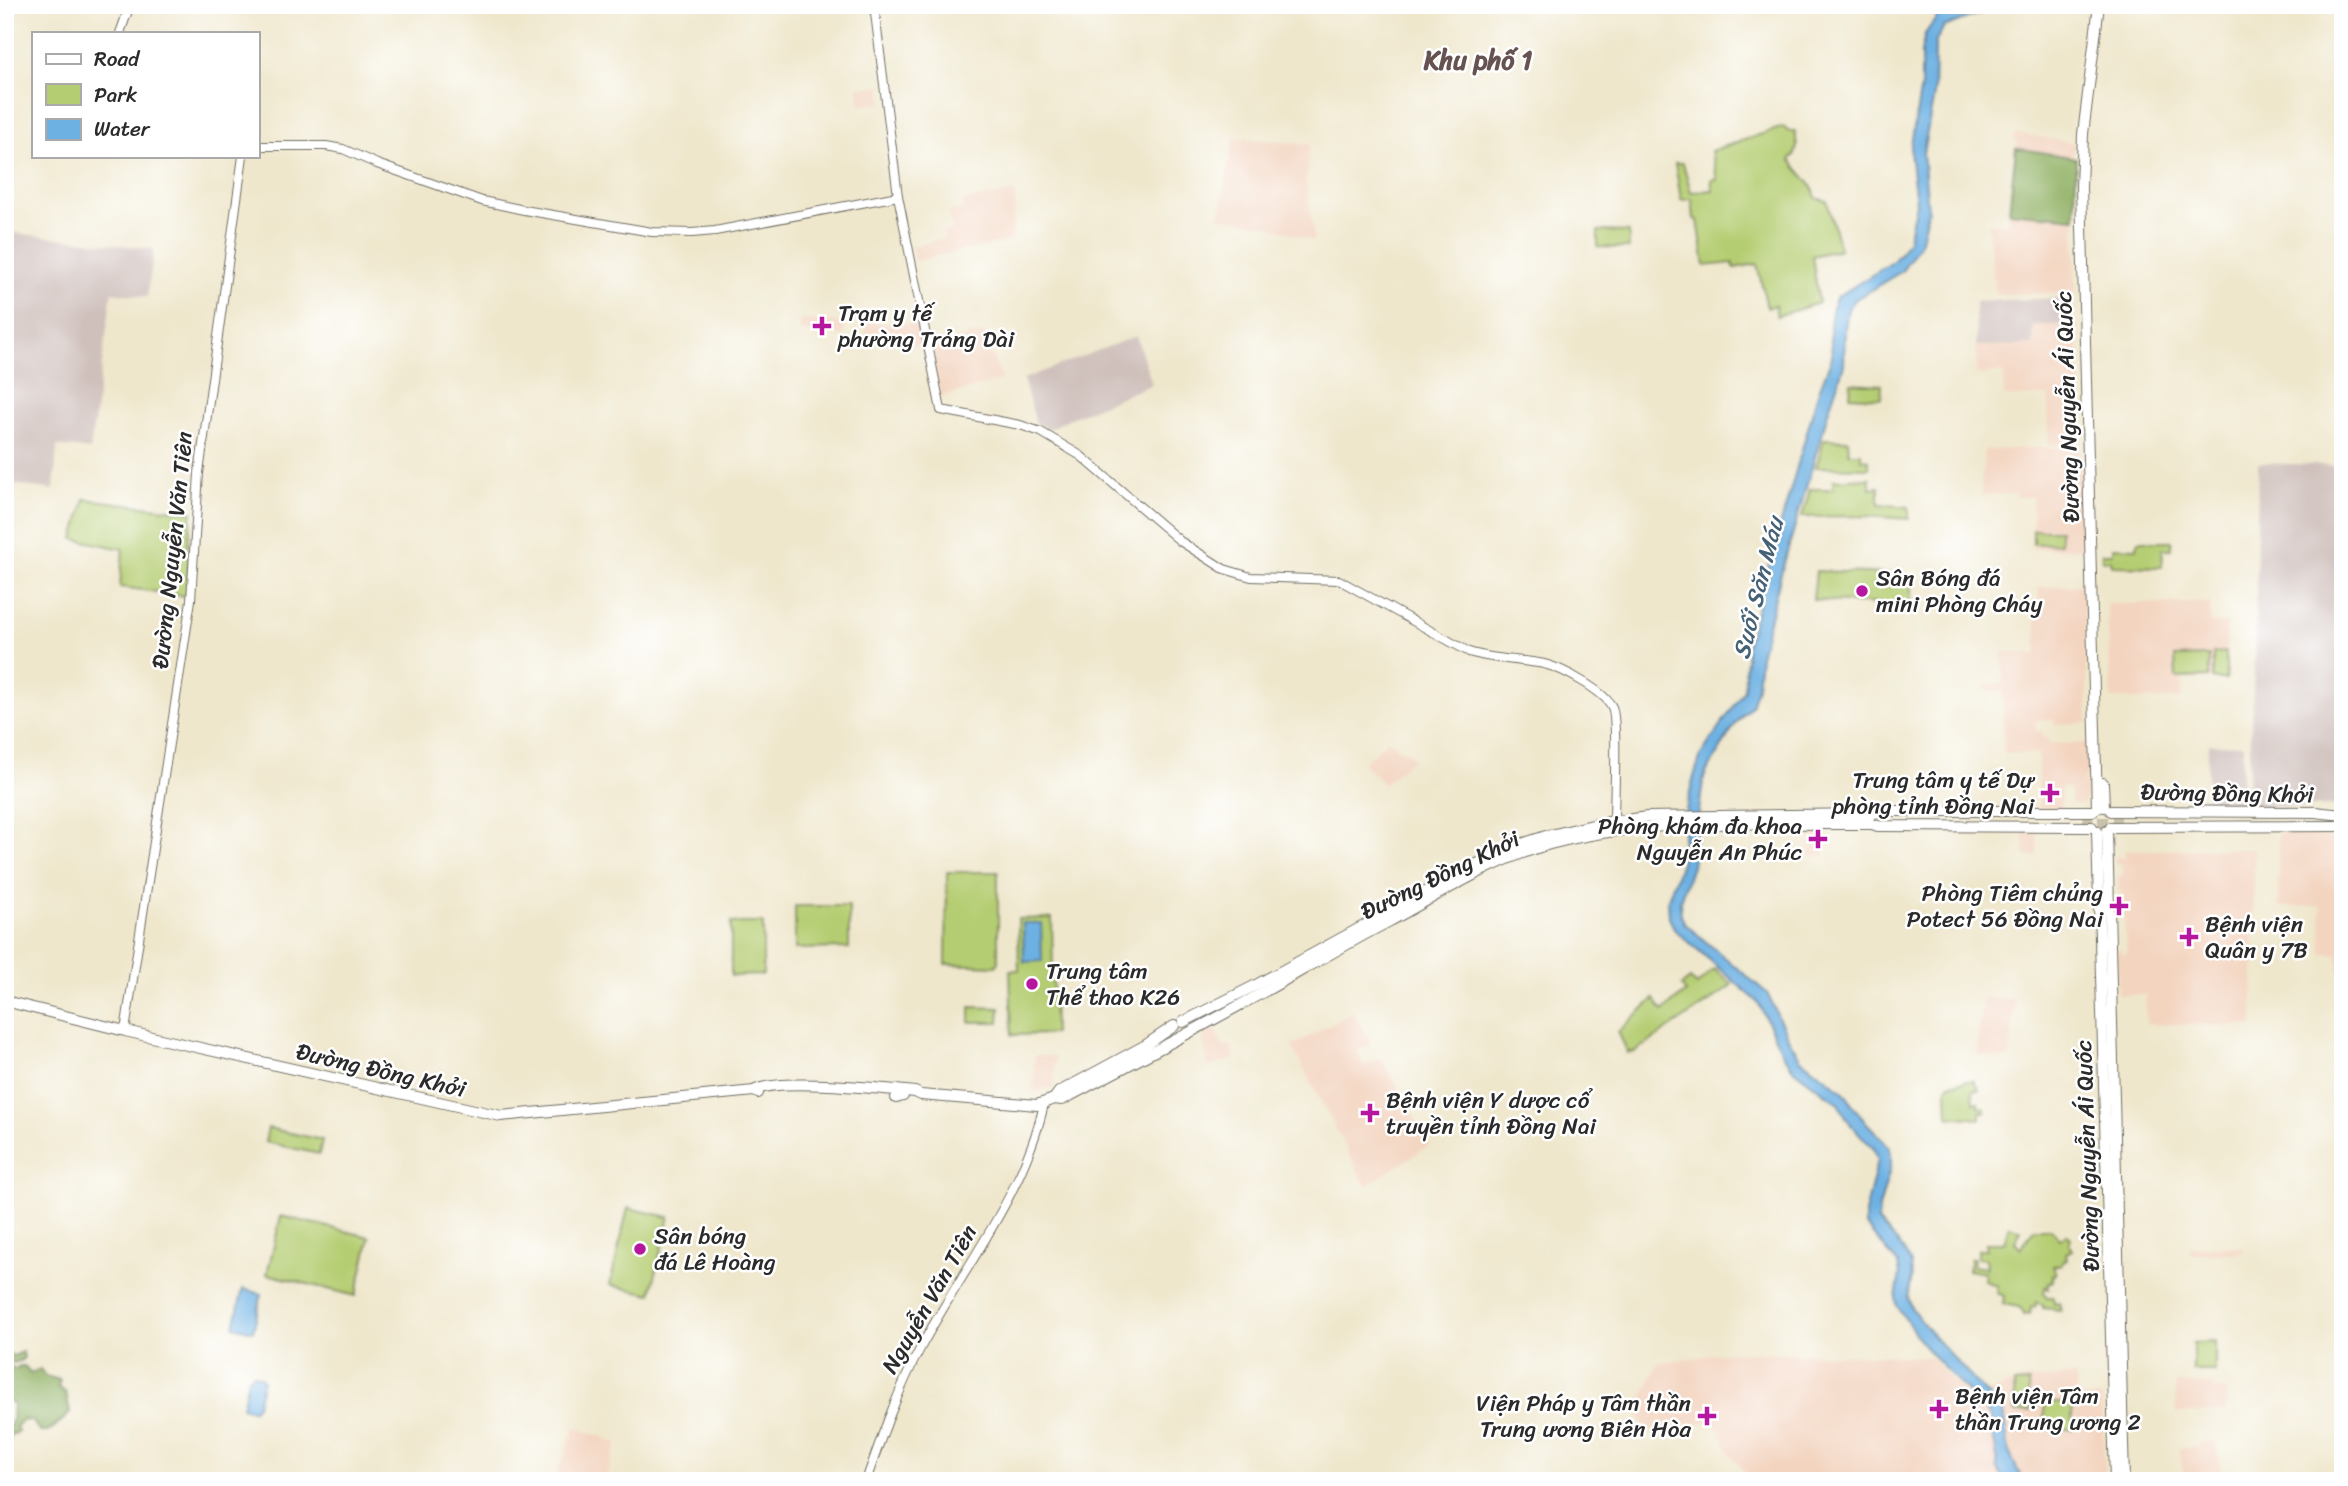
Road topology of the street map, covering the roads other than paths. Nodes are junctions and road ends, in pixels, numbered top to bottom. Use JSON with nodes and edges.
{"nodes":[{"id":1,"x":130,"y":5,"type":"edge"},
{"id":2,"x":873,"y":5,"type":"edge"},
{"id":3,"x":2102,"y":5,"type":"edge"},
{"id":4,"x":120,"y":32,"type":"edge"},
{"id":5,"x":259,"y":146,"type":"edge"},
{"id":6,"x":243,"y":158,"type":"edge"},
{"id":7,"x":898,"y":196,"type":"junction"},
{"id":8,"x":2100,"y":794,"type":"junction"},
{"id":9,"x":2112,"y":814,"type":"junction"},
{"id":10,"x":2343,"y":815,"type":"edge"},
{"id":11,"x":2325,"y":820,"type":"junction"},
{"id":12,"x":2091,"y":824,"type":"junction"},
{"id":13,"x":2343,"y":825,"type":"edge"},
{"id":14,"x":1614,"y":826,"type":"junction"},
{"id":15,"x":2102,"y":843,"type":"junction"},
{"id":16,"x":1328,"y":949,"type":"junction"},
{"id":17,"x":1231,"y":998,"type":"junction"},
{"id":18,"x":5,"y":1001,"type":"edge"},
{"id":19,"x":125,"y":1031,"type":"junction"},
{"id":20,"x":1146,"y":1045,"type":"junction"},
{"id":21,"x":754,"y":1091,"type":"junction"},
{"id":22,"x":921,"y":1095,"type":"junction"},
{"id":23,"x":1055,"y":1099,"type":"junction"},
{"id":24,"x":1036,"y":1118,"type":"dead end"},
{"id":25,"x":1033,"y":1139,"type":"junction"},
{"id":26,"x":2118,"y":1426,"type":"junction"},
{"id":27,"x":866,"y":1481,"type":"edge"},
{"id":28,"x":2115,"y":1481,"type":"edge"},
{"id":29,"x":2124,"y":1481,"type":"edge"}],
"edges":[{"from":1,"to":4,"type":"street"},
{"from":2,"to":7,"type":"street"},
{"from":3,"to":8,"type":"main road","name":"Đường Nguyễn Ái Quốc"},
{"from":5,"to":7,"type":"street"},
{"from":6,"to":19,"type":"street","name":"Đường Nguyễn Văn Tiên"},
{"from":7,"to":14,"type":"street"},
{"from":8,"to":9,"type":"main road","name":"Đường Nguyễn Ái Quốc"},
{"from":8,"to":9,"type":"main road"},
{"from":8,"to":12,"type":"main road"},
{"from":9,"to":11,"type":"main road"},
{"from":9,"to":12,"type":"main road"},
{"from":9,"to":12,"type":"main road","name":"Đường Đồng Khởi"},
{"from":9,"to":12,"type":"main road"},
{"from":9,"to":12,"type":"main road"},
{"from":9,"to":15,"type":"main road"},
{"from":10,"to":11,"type":"main road","name":"Đường Đồng Khởi"},
{"from":11,"to":13,"type":"main road","name":"Đường Đồng Khởi"},
{"from":12,"to":14,"type":"main road","name":"Đường Đồng Khởi"},
{"from":12,"to":15,"type":"main road","name":"Đường Nguyễn Ái Quốc"},
{"from":12,"to":15,"type":"main road"},
{"from":14,"to":16,"type":"main road","name":"Đường Đồng Khởi"},
{"from":15,"to":26,"type":"main road","name":"Đường Nguyễn Ái Quốc"},
{"from":16,"to":17,"type":"main road","name":"Đường Đồng Khởi"},
{"from":16,"to":23,"type":"main road","name":"Đường Đồng Khởi"},
{"from":17,"to":20,"type":"main road","name":"Đường Đồng Khởi"},
{"from":17,"to":20,"type":"main road","name":"Đường Đồng Khởi"},
{"from":18,"to":19,"type":"main road","name":"Đường Đồng Khởi"},
{"from":19,"to":21,"type":"main road","name":"Đường Đồng Khởi"},
{"from":20,"to":23,"type":"main road","name":"Đường Đồng Khởi"},
{"from":21,"to":22,"type":"main road","name":"Đường Đồng Khởi"},
{"from":21,"to":22,"type":"main road","name":"Đường Đồng Khởi"},
{"from":22,"to":23,"type":"main road","name":"Đường Đồng Khởi"},
{"from":23,"to":25,"type":"street","name":"Nguyễn Văn Tiên"},
{"from":24,"to":25,"type":"street","name":"Nguyễn Văn Tiên"},
{"from":25,"to":27,"type":"street","name":"Nguyễn Văn Tiên"},
{"from":26,"to":28,"type":"main road","name":"Đường Nguyễn Ái Quốc"},
{"from":26,"to":29,"type":"main road","name":"Đường Nguyễn Ái Quốc"}]}
